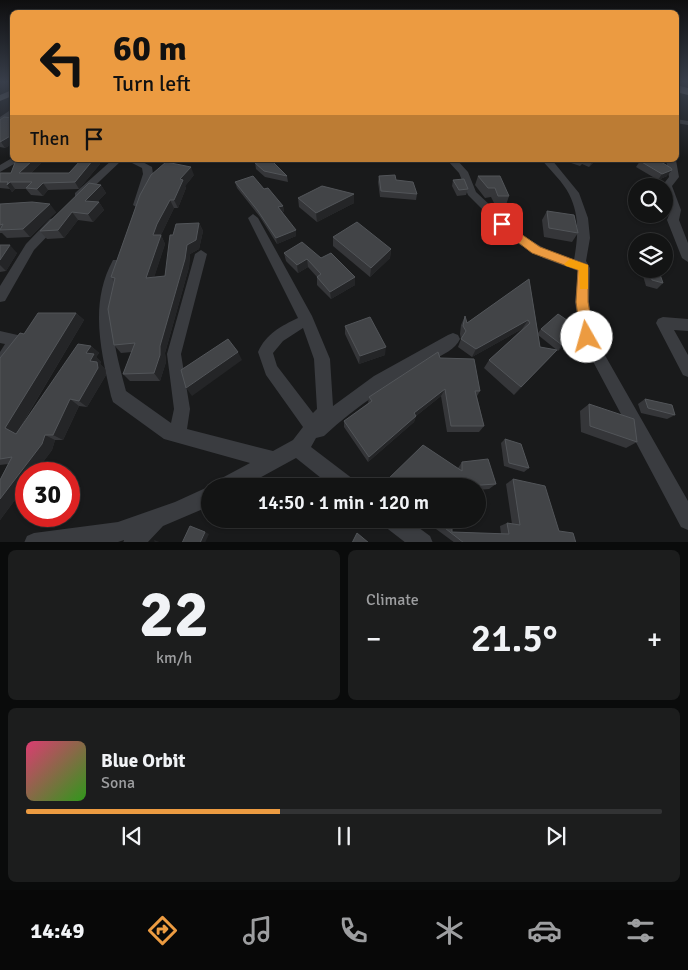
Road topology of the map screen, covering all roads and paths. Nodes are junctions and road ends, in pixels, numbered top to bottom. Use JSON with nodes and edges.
{"nodes":[{"id":1,"x":12,"y":162,"type":"edge"},
{"id":2,"x":115,"y":162,"type":"edge"},
{"id":3,"x":136,"y":162,"type":"edge"},
{"id":4,"x":454,"y":162,"type":"edge"},
{"id":5,"x":551,"y":162,"type":"edge"},
{"id":6,"x":671,"y":162,"type":"edge"},
{"id":7,"x":0,"y":168,"type":"edge"},
{"id":8,"x":253,"y":218,"type":"dead end"},
{"id":9,"x":132,"y":221,"type":"edge"},
{"id":10,"x":122,"y":249,"type":"edge"},
{"id":11,"x":201,"y":254,"type":"dead end"},
{"id":12,"x":688,"y":258,"type":"edge"},
{"id":13,"x":584,"y":268,"type":"junction"},
{"id":14,"x":0,"y":297,"type":"edge"},
{"id":15,"x":307,"y":320,"type":"junction"},
{"id":16,"x":688,"y":325,"type":"edge"},
{"id":17,"x":0,"y":337,"type":"edge"},
{"id":18,"x":453,"y":338,"type":"dead end"},
{"id":19,"x":0,"y":364,"type":"edge"},
{"id":20,"x":688,"y":370,"type":"edge"},
{"id":21,"x":313,"y":428,"type":"junction"},
{"id":22,"x":177,"y":435,"type":"junction"},
{"id":23,"x":298,"y":448,"type":"junction"},
{"id":24,"x":272,"y":460,"type":"junction"},
{"id":25,"x":241,"y":478,"type":"edge"},
{"id":26,"x":336,"y":478,"type":"edge"},
{"id":27,"x":201,"y":500,"type":"edge"},
{"id":28,"x":159,"y":516,"type":"junction"},
{"id":29,"x":688,"y":520,"type":"edge"},
{"id":30,"x":404,"y":528,"type":"edge"},
{"id":31,"x":34,"y":542,"type":"edge"},
{"id":32,"x":133,"y":542,"type":"edge"},
{"id":33,"x":424,"y":542,"type":"edge"}],
"edges":[{"from":1,"to":7,"type":"street"},
{"from":2,"to":14,"type":"street"},
{"from":3,"to":9,"type":"street"},
{"from":4,"to":13,"type":"street"},
{"from":5,"to":13,"type":"street"},
{"from":6,"to":12,"type":"street"},
{"from":8,"to":15,"type":"street"},
{"from":10,"to":22,"type":"street"},
{"from":11,"to":22,"type":"street"},
{"from":13,"to":29,"type":"street"},
{"from":15,"to":21,"type":"street"},
{"from":15,"to":21,"type":"street"},
{"from":16,"to":20,"type":"street"},
{"from":17,"to":19,"type":"street"},
{"from":18,"to":23,"type":"street"},
{"from":21,"to":23,"type":"street"},
{"from":22,"to":24,"type":"street"},
{"from":23,"to":24,"type":"street"},
{"from":23,"to":26,"type":"street"},
{"from":24,"to":25,"type":"street"},
{"from":27,"to":28,"type":"street"},
{"from":28,"to":31,"type":"street"},
{"from":28,"to":32,"type":"street"},
{"from":30,"to":33,"type":"street"}]}
